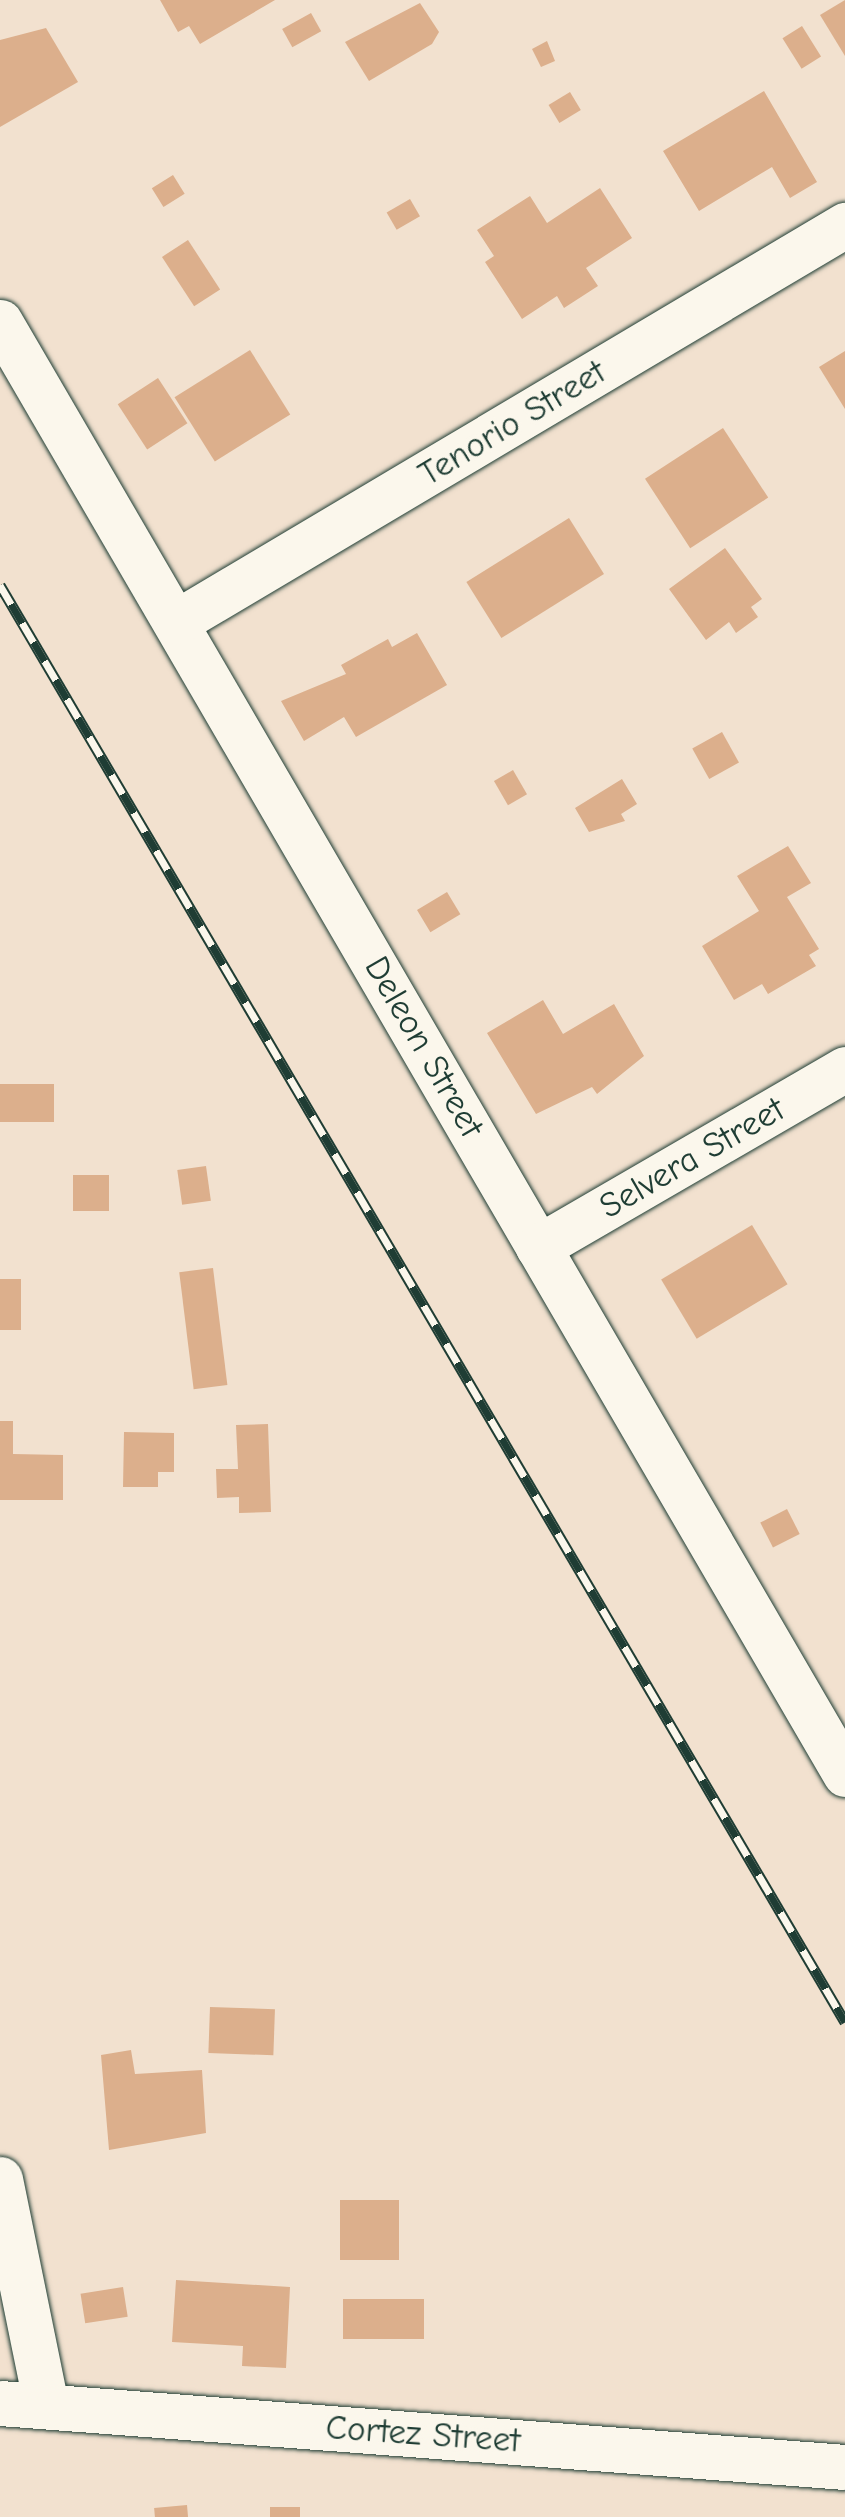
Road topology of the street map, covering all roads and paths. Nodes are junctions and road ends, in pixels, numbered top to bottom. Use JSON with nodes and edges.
{"nodes":[{"id":1,"x":845,"y":225,"type":"edge"},
{"id":2,"x":0,"y":322,"type":"edge"},
{"id":3,"x":178,"y":621,"type":"junction"},
{"id":4,"x":845,"y":1070,"type":"edge"},
{"id":5,"x":538,"y":1247,"type":"junction"},
{"id":6,"x":845,"y":1774,"type":"edge"},
{"id":7,"x":0,"y":2179,"type":"edge"},
{"id":8,"x":0,"y":2403,"type":"edge"},
{"id":9,"x":46,"y":2404,"type":"junction"},
{"id":10,"x":845,"y":2467,"type":"edge"}],
"edges":[{"from":1,"to":3,"type":"street","name":"Tenorio Street"},
{"from":2,"to":3,"type":"street","name":"Deleon Street"},
{"from":3,"to":5,"type":"street","name":"Deleon Street"},
{"from":4,"to":5,"type":"street","name":"Selvera Street"},
{"from":5,"to":6,"type":"street","name":"Deleon Street"},
{"from":7,"to":9,"type":"street"},
{"from":8,"to":9,"type":"street","name":"Cortez Street"},
{"from":9,"to":10,"type":"street","name":"Cortez Street"}]}
